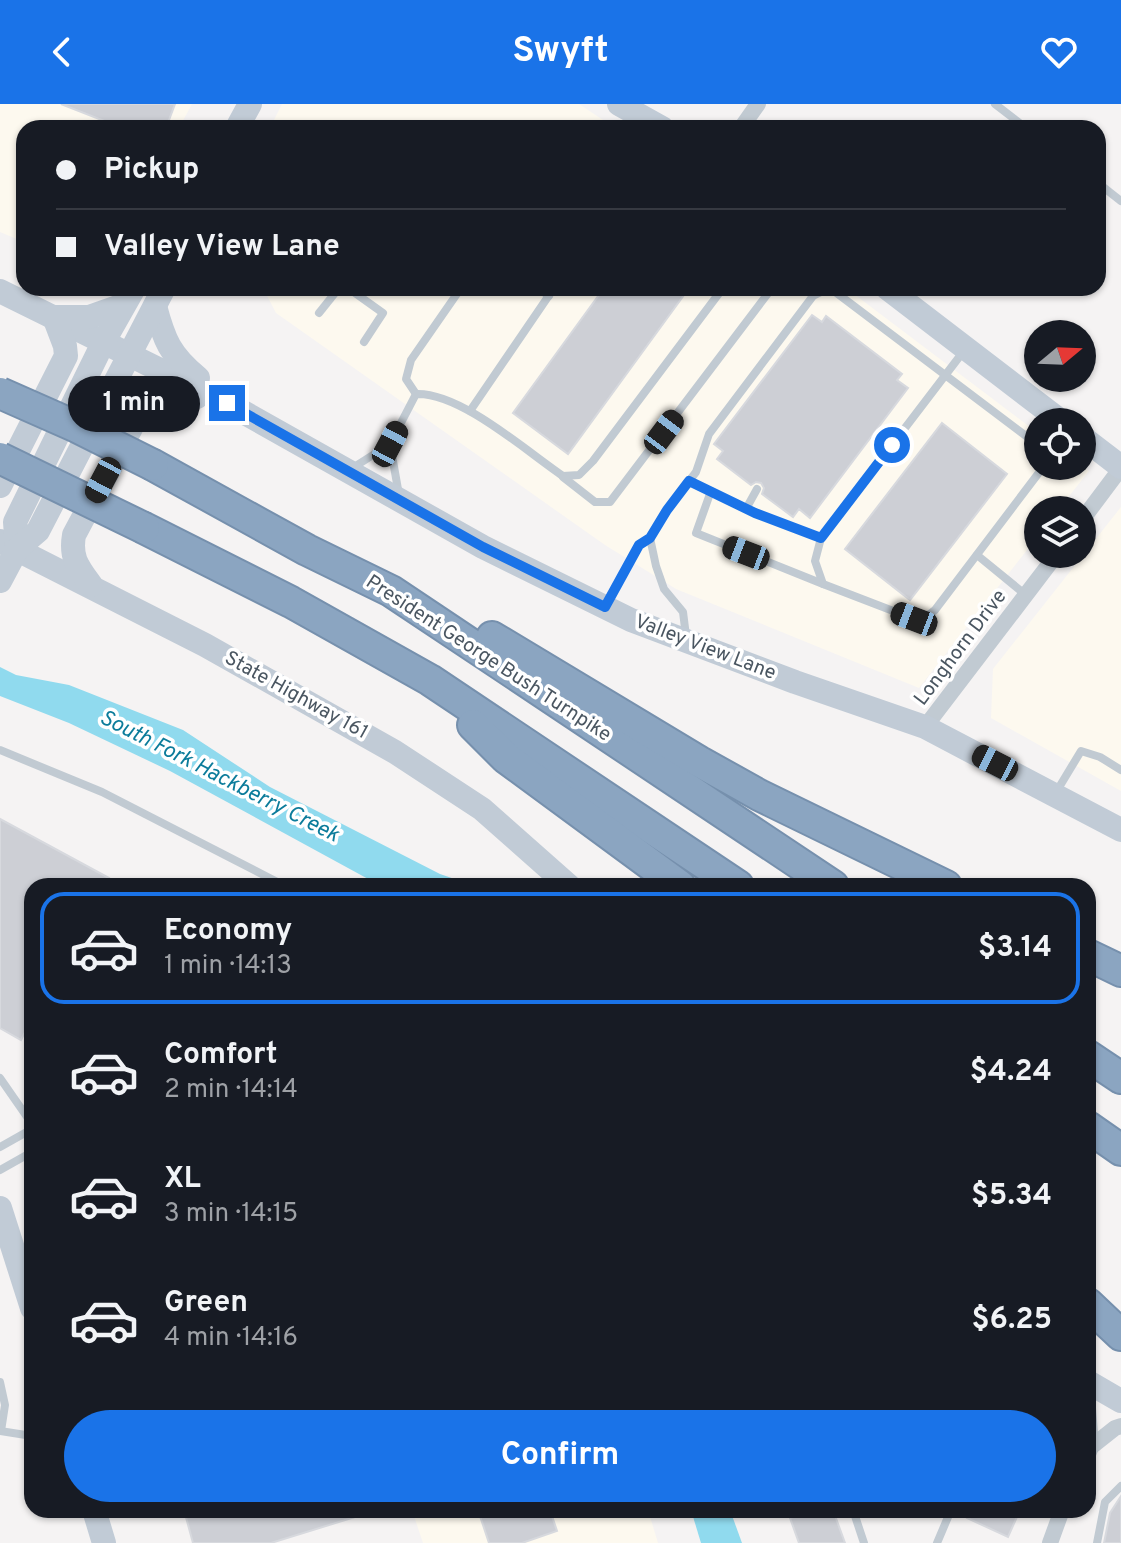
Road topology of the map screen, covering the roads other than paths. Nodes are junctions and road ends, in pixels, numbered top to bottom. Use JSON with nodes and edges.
{"nodes":[{"id":1,"x":619,"y":104,"type":"edge"},
{"id":2,"x":995,"y":104,"type":"edge"},
{"id":3,"x":648,"y":120,"type":"edge"},
{"id":4,"x":1016,"y":120,"type":"edge"},
{"id":5,"x":0,"y":291,"type":"edge"},
{"id":6,"x":333,"y":296,"type":"edge"},
{"id":7,"x":359,"y":296,"type":"edge"},
{"id":8,"x":455,"y":296,"type":"edge"},
{"id":9,"x":549,"y":296,"type":"edge"},
{"id":10,"x":717,"y":296,"type":"edge"},
{"id":11,"x":766,"y":296,"type":"edge"},
{"id":12,"x":813,"y":296,"type":"edge"},
{"id":13,"x":840,"y":296,"type":"edge"},
{"id":14,"x":897,"y":296,"type":"edge"},
{"id":15,"x":128,"y":297,"type":"edge"},
{"id":16,"x":159,"y":297,"type":"edge"},
{"id":17,"x":319,"y":313,"type":"dead end"},
{"id":18,"x":54,"y":317,"type":"junction"},
{"id":19,"x":104,"y":341,"type":"junction"},
{"id":20,"x":364,"y":342,"type":"dead end"},
{"id":21,"x":966,"y":349,"type":"junction"},
{"id":22,"x":131,"y":354,"type":"junction"},
{"id":23,"x":946,"y":376,"type":"junction"},
{"id":24,"x":0,"y":393,"type":"edge"},
{"id":25,"x":416,"y":394,"type":"junction"},
{"id":26,"x":227,"y":403,"type":"junction"},
{"id":27,"x":1044,"y":408,"type":"edge"},
{"id":28,"x":470,"y":411,"type":"junction"},
{"id":29,"x":1024,"y":434,"type":"edge"},
{"id":30,"x":390,"y":444,"type":"junction"},
{"id":31,"x":1096,"y":448,"type":"edge"},
{"id":32,"x":0,"y":458,"type":"edge"},
{"id":33,"x":1121,"y":467,"type":"edge"},
{"id":34,"x":348,"y":471,"type":"junction"},
{"id":35,"x":563,"y":476,"type":"junction"},
{"id":36,"x":1033,"y":480,"type":"edge"},
{"id":37,"x":689,"y":481,"type":"junction"},
{"id":38,"x":0,"y":486,"type":"edge"},
{"id":39,"x":757,"y":489,"type":"dead end"},
{"id":40,"x":711,"y":491,"type":"junction"},
{"id":41,"x":400,"y":500,"type":"junction"},
{"id":42,"x":1096,"y":501,"type":"edge"},
{"id":43,"x":746,"y":509,"type":"junction"},
{"id":44,"x":650,"y":538,"type":"junction"},
{"id":45,"x":821,"y":538,"type":"junction"},
{"id":46,"x":8,"y":545,"type":"edge"},
{"id":47,"x":977,"y":555,"type":"junction"},
{"id":48,"x":1046,"y":568,"type":"edge"},
{"id":49,"x":0,"y":581,"type":"edge"},
{"id":50,"x":823,"y":584,"type":"junction"},
{"id":51,"x":94,"y":589,"type":"junction"},
{"id":52,"x":391,"y":591,"type":"junction"},
{"id":53,"x":1026,"y":595,"type":"junction"},
{"id":54,"x":605,"y":607,"type":"junction"},
{"id":55,"x":687,"y":641,"type":"junction"},
{"id":56,"x":430,"y":680,"type":"junction"},
{"id":57,"x":925,"y":727,"type":"junction"},
{"id":58,"x":0,"y":750,"type":"edge"},
{"id":59,"x":1121,"y":770,"type":"edge"},
{"id":60,"x":1055,"y":795,"type":"junction"},
{"id":61,"x":1121,"y":830,"type":"edge"},
{"id":62,"x":269,"y":878,"type":"edge"},
{"id":63,"x":560,"y":878,"type":"edge"},
{"id":64,"x":669,"y":878,"type":"edge"},
{"id":65,"x":726,"y":878,"type":"edge"},
{"id":66,"x":821,"y":878,"type":"edge"},
{"id":67,"x":930,"y":878,"type":"edge"},
{"id":68,"x":1096,"y":959,"type":"edge"},
{"id":69,"x":1121,"y":971,"type":"edge"},
{"id":70,"x":1096,"y":1061,"type":"edge"},
{"id":71,"x":0,"y":1078,"type":"edge"},
{"id":72,"x":1121,"y":1078,"type":"edge"},
{"id":73,"x":24,"y":1115,"type":"edge"},
{"id":74,"x":24,"y":1132,"type":"edge"},
{"id":75,"x":1096,"y":1133,"type":"edge"},
{"id":76,"x":0,"y":1147,"type":"edge"},
{"id":77,"x":1121,"y":1150,"type":"edge"},
{"id":78,"x":24,"y":1156,"type":"edge"},
{"id":79,"x":0,"y":1170,"type":"edge"},
{"id":80,"x":0,"y":1208,"type":"edge"},
{"id":81,"x":24,"y":1283,"type":"edge"},
{"id":82,"x":1096,"y":1312,"type":"edge"},
{"id":83,"x":1121,"y":1335,"type":"edge"},
{"id":84,"x":0,"y":1382,"type":"edge"},
{"id":85,"x":1096,"y":1387,"type":"edge"},
{"id":86,"x":1121,"y":1401,"type":"edge"},
{"id":87,"x":1121,"y":1426,"type":"edge"},
{"id":88,"x":1,"y":1431,"type":"edge"},
{"id":89,"x":24,"y":1435,"type":"edge"},
{"id":90,"x":1096,"y":1445,"type":"edge"},
{"id":91,"x":1121,"y":1486,"type":"edge"},
{"id":92,"x":96,"y":1518,"type":"edge"},
{"id":93,"x":856,"y":1518,"type":"edge"},
{"id":94,"x":948,"y":1518,"type":"edge"},
{"id":95,"x":1059,"y":1518,"type":"edge"},
{"id":96,"x":104,"y":1543,"type":"edge"},
{"id":97,"x":864,"y":1543,"type":"edge"},
{"id":98,"x":937,"y":1543,"type":"edge"},
{"id":99,"x":1050,"y":1543,"type":"edge"},
{"id":100,"x":1097,"y":1543,"type":"edge"}],
"edges":[{"from":1,"to":3,"type":"main road"},
{"from":2,"to":4,"type":"lane"},
{"from":5,"to":18,"type":"main road","name":"Valley View Lane"},
{"from":6,"to":17,"type":"lane"},
{"from":7,"to":20,"type":"lane"},
{"from":8,"to":25,"type":"lane"},
{"from":9,"to":28,"type":"lane"},
{"from":10,"to":35,"type":"lane"},
{"from":11,"to":35,"type":"lane"},
{"from":12,"to":37,"type":"lane"},
{"from":13,"to":23,"type":"lane"},
{"from":14,"to":21,"type":"main road"},
{"from":15,"to":18,"type":"main road"},
{"from":15,"to":19,"type":"main road"},
{"from":16,"to":22,"type":"main road"},
{"from":16,"to":26,"type":"main road"},
{"from":18,"to":19,"type":"main road","name":"Valley View Lane"},
{"from":18,"to":38,"type":"main road"},
{"from":19,"to":22,"type":"main road","name":"Valley View Lane"},
{"from":19,"to":46,"type":"main road"},
{"from":21,"to":23,"type":"lane"},
{"from":21,"to":27,"type":"main road"},
{"from":22,"to":26,"type":"main road","name":"Valley View Lane"},
{"from":22,"to":46,"type":"main road"},
{"from":23,"to":29,"type":"lane"},
{"from":23,"to":45,"type":"lane"},
{"from":24,"to":52,"type":"highway","name":"President George Bush Turnpike","bridge":true},
{"from":25,"to":28,"type":"lane"},
{"from":25,"to":30,"type":"lane"},
{"from":26,"to":34,"type":"main road","name":"Valley View Lane"},
{"from":26,"to":51,"type":"main road"},
{"from":28,"to":35,"type":"lane"},
{"from":30,"to":34,"type":"lane"},
{"from":30,"to":41,"type":"lane"},
{"from":31,"to":33,"type":"main road"},
{"from":32,"to":56,"type":"highway","bridge":true},
{"from":33,"to":42,"type":"street"},
{"from":34,"to":41,"type":"main road","name":"Valley View Lane"},
{"from":36,"to":47,"type":"lane"},
{"from":37,"to":40,"type":"lane"},
{"from":37,"to":44,"type":"lane"},
{"from":39,"to":43,"type":"lane"},
{"from":40,"to":43,"type":"lane"},
{"from":40,"to":50,"type":"lane"},
{"from":41,"to":54,"type":"main road","name":"Valley View Lane"},
{"from":43,"to":45,"type":"lane"},
{"from":44,"to":54,"type":"lane"},
{"from":44,"to":55,"type":"lane"},
{"from":45,"to":50,"type":"lane"},
{"from":46,"to":49,"type":"main road"},
{"from":46,"to":51,"type":"main road","name":"State Highway 161"},
{"from":47,"to":50,"type":"lane"},
{"from":47,"to":53,"type":"lane"},
{"from":48,"to":53,"type":"street","name":"Longhorn Drive"},
{"from":51,"to":63,"type":"main road","name":"State Highway 161"},
{"from":52,"to":66,"type":"highway","name":"President George Bush Turnpike"},
{"from":52,"to":67,"type":"highway"},
{"from":53,"to":57,"type":"street","name":"Longhorn Drive"},
{"from":54,"to":55,"type":"main road","name":"Valley View Lane"},
{"from":55,"to":57,"type":"main road","name":"Valley View Lane"},
{"from":56,"to":64,"type":"highway"},
{"from":56,"to":65,"type":"highway"},
{"from":57,"to":60,"type":"main road","name":"Valley View Lane"},
{"from":58,"to":62,"type":"lane"},
{"from":59,"to":60,"type":"lane"},
{"from":60,"to":61,"type":"main road","name":"Valley View Lane"},
{"from":68,"to":69,"type":"highway"},
{"from":70,"to":72,"type":"highway"},
{"from":71,"to":73,"type":"lane"},
{"from":74,"to":76,"type":"lane"},
{"from":75,"to":77,"type":"highway"},
{"from":78,"to":79,"type":"lane"},
{"from":80,"to":81,"type":"main road"},
{"from":82,"to":83,"type":"highway"},
{"from":84,"to":88,"type":"lane"},
{"from":85,"to":86,"type":"main road"},
{"from":87,"to":90,"type":"street"},
{"from":88,"to":89,"type":"lane"},
{"from":91,"to":100,"type":"lane"},
{"from":92,"to":96,"type":"main road"},
{"from":93,"to":97,"type":"lane"},
{"from":94,"to":98,"type":"lane"},
{"from":95,"to":99,"type":"street"}]}
